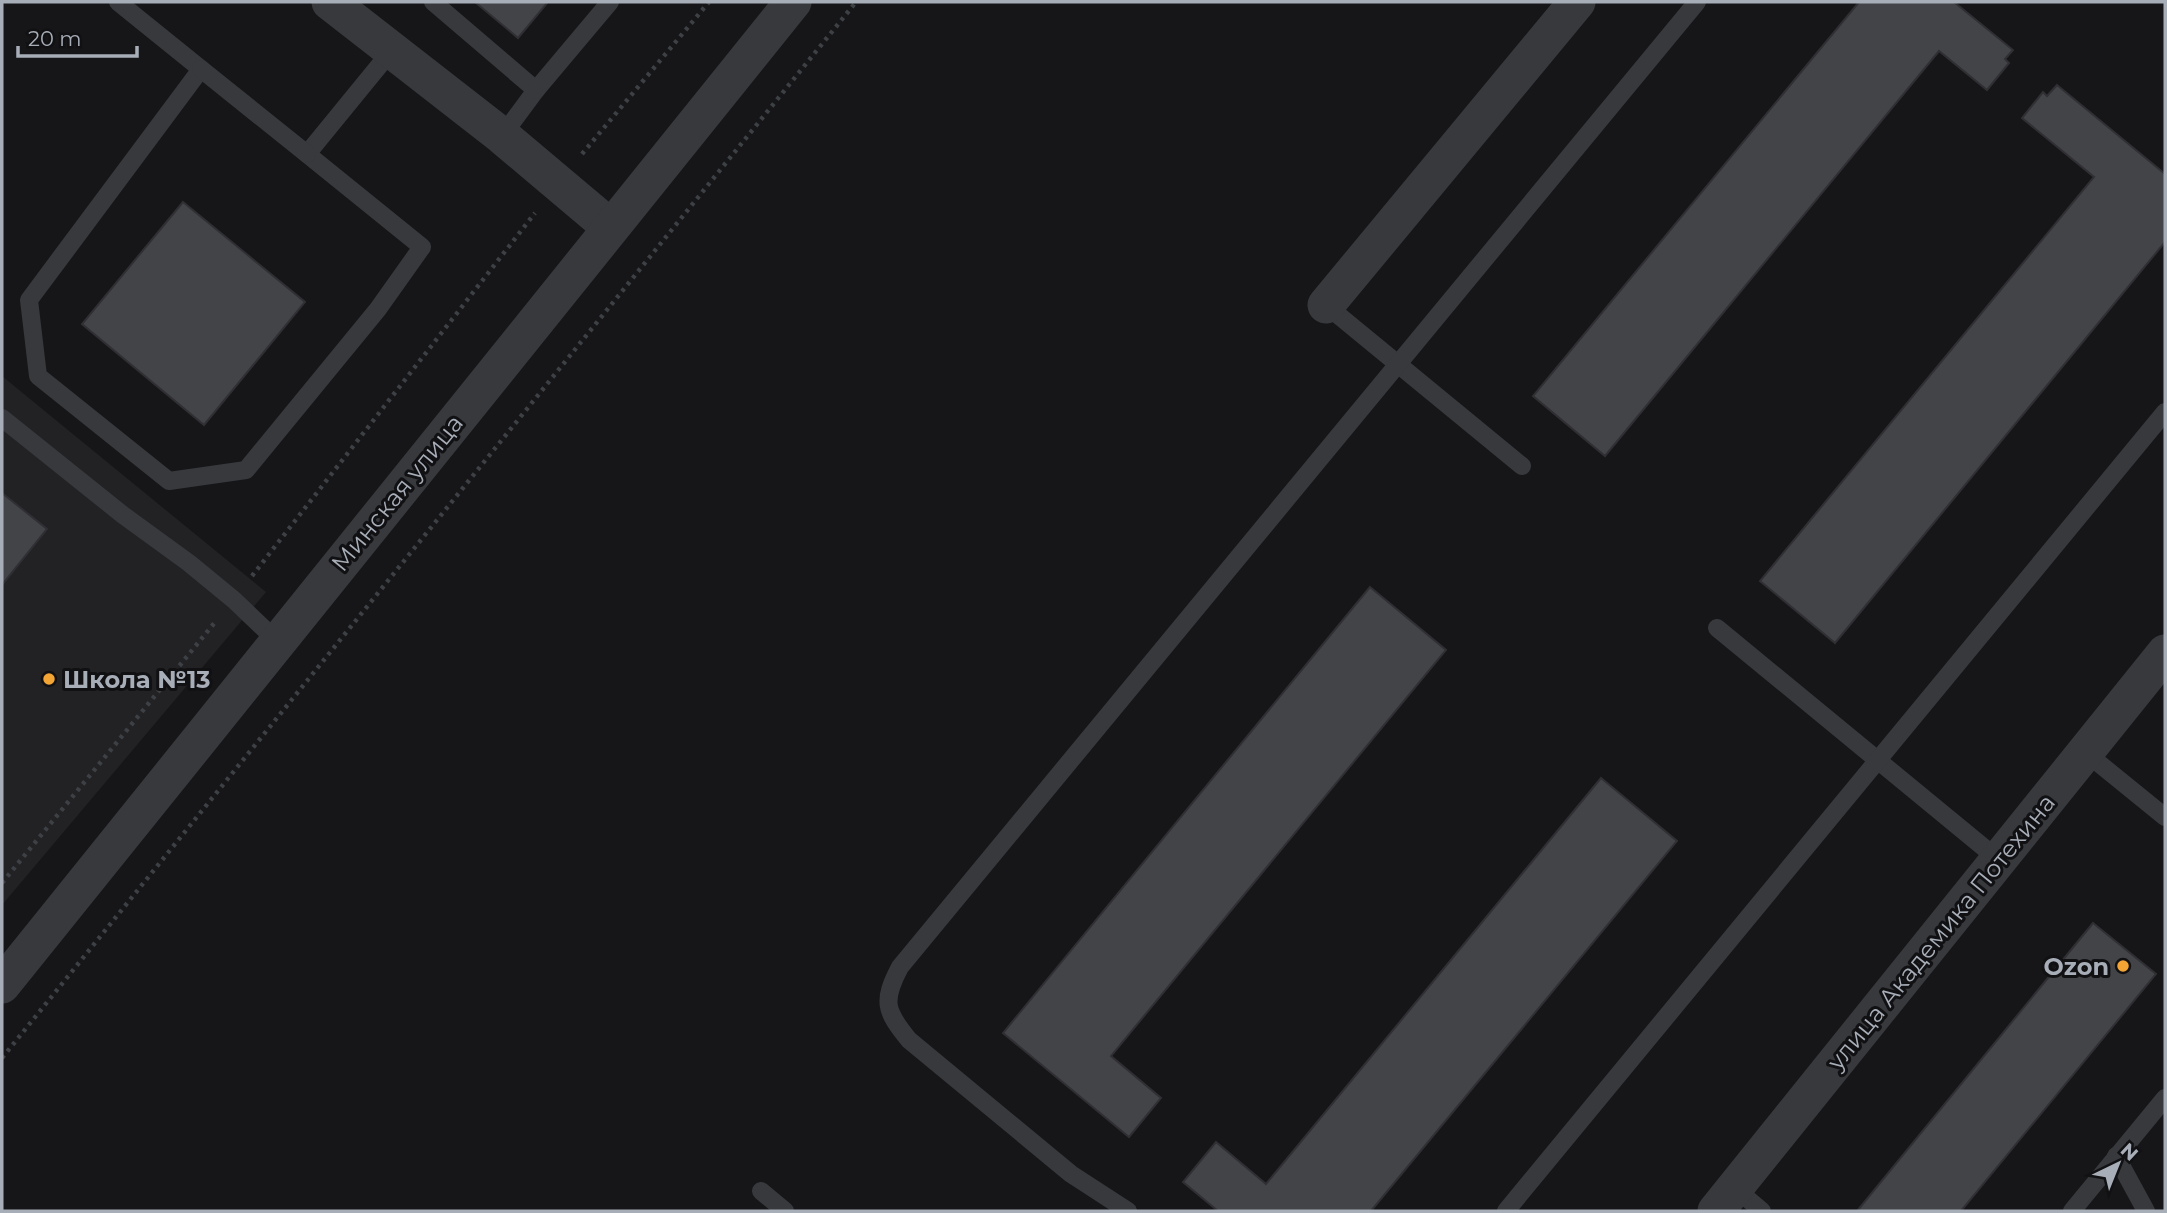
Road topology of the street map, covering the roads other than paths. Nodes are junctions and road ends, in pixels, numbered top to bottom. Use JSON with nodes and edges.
{"nodes":[{"id":1,"x":118,"y":2,"type":"edge"},
{"id":2,"x":433,"y":2,"type":"edge"},
{"id":3,"x":610,"y":2,"type":"edge"},
{"id":4,"x":793,"y":2,"type":"edge"},
{"id":5,"x":1577,"y":2,"type":"edge"},
{"id":6,"x":1697,"y":2,"type":"edge"},
{"id":7,"x":334,"y":3,"type":"edge"},
{"id":8,"x":392,"y":50,"type":"junction"},
{"id":9,"x":201,"y":69,"type":"junction"},
{"id":10,"x":536,"y":90,"type":"junction"},
{"id":11,"x":502,"y":136,"type":"junction"},
{"id":12,"x":307,"y":154,"type":"junction"},
{"id":13,"x":610,"y":227,"type":"junction"},
{"id":14,"x":1326,"y":305,"type":"joint"},
{"id":15,"x":1398,"y":364,"type":"junction"},
{"id":16,"x":2165,"y":412,"type":"edge"},
{"id":17,"x":2,"y":418,"type":"edge"},
{"id":18,"x":1521,"y":466,"type":"dead end"},
{"id":19,"x":1717,"y":628,"type":"dead end"},
{"id":20,"x":277,"y":641,"type":"junction"},
{"id":21,"x":2165,"y":653,"type":"edge"},
{"id":22,"x":2085,"y":752,"type":"junction"},
{"id":23,"x":1878,"y":760,"type":"junction"},
{"id":24,"x":2165,"y":817,"type":"edge"},
{"id":25,"x":1999,"y":860,"type":"junction"},
{"id":26,"x":2,"y":985,"type":"edge"},
{"id":27,"x":2165,"y":1098,"type":"edge"},
{"id":28,"x":2116,"y":1156,"type":"junction"},
{"id":29,"x":761,"y":1191,"type":"dead end"},
{"id":30,"x":1726,"y":1199,"type":"edge"},
{"id":31,"x":785,"y":1211,"type":"edge"},
{"id":32,"x":1128,"y":1211,"type":"edge"},
{"id":33,"x":1506,"y":1211,"type":"edge"},
{"id":34,"x":1762,"y":1211,"type":"edge"},
{"id":35,"x":2072,"y":1211,"type":"edge"},
{"id":36,"x":2146,"y":1211,"type":"edge"}],
"edges":[{"from":1,"to":9,"type":"lane"},
{"from":2,"to":10,"type":"lane"},
{"from":3,"to":10,"type":"lane"},
{"from":4,"to":13,"type":"street","name":"Минская улица"},
{"from":5,"to":14,"type":"street"},
{"from":6,"to":15,"type":"lane"},
{"from":7,"to":8,"type":"street"},
{"from":8,"to":11,"type":"street"},
{"from":8,"to":12,"type":"lane"},
{"from":9,"to":12,"type":"lane"},
{"from":9,"to":12,"type":"lane"},
{"from":10,"to":11,"type":"lane"},
{"from":11,"to":13,"type":"street"},
{"from":13,"to":20,"type":"street","name":"Минская улица"},
{"from":14,"to":15,"type":"lane"},
{"from":15,"to":18,"type":"lane"},
{"from":15,"to":32,"type":"lane"},
{"from":16,"to":23,"type":"lane"},
{"from":17,"to":20,"type":"lane"},
{"from":19,"to":23,"type":"lane"},
{"from":20,"to":26,"type":"street","name":"Минская улица"},
{"from":21,"to":22,"type":"street","name":"улица Академика Потехина"},
{"from":22,"to":24,"type":"lane"},
{"from":22,"to":25,"type":"street","name":"улица Академика Потехина"},
{"from":23,"to":25,"type":"lane"},
{"from":23,"to":33,"type":"lane"},
{"from":25,"to":30,"type":"street","name":"улица Академика Потехина"},
{"from":27,"to":28,"type":"lane"},
{"from":28,"to":35,"type":"lane"},
{"from":28,"to":36,"type":"lane"},
{"from":29,"to":31,"type":"lane"},
{"from":30,"to":34,"type":"lane"}]}
